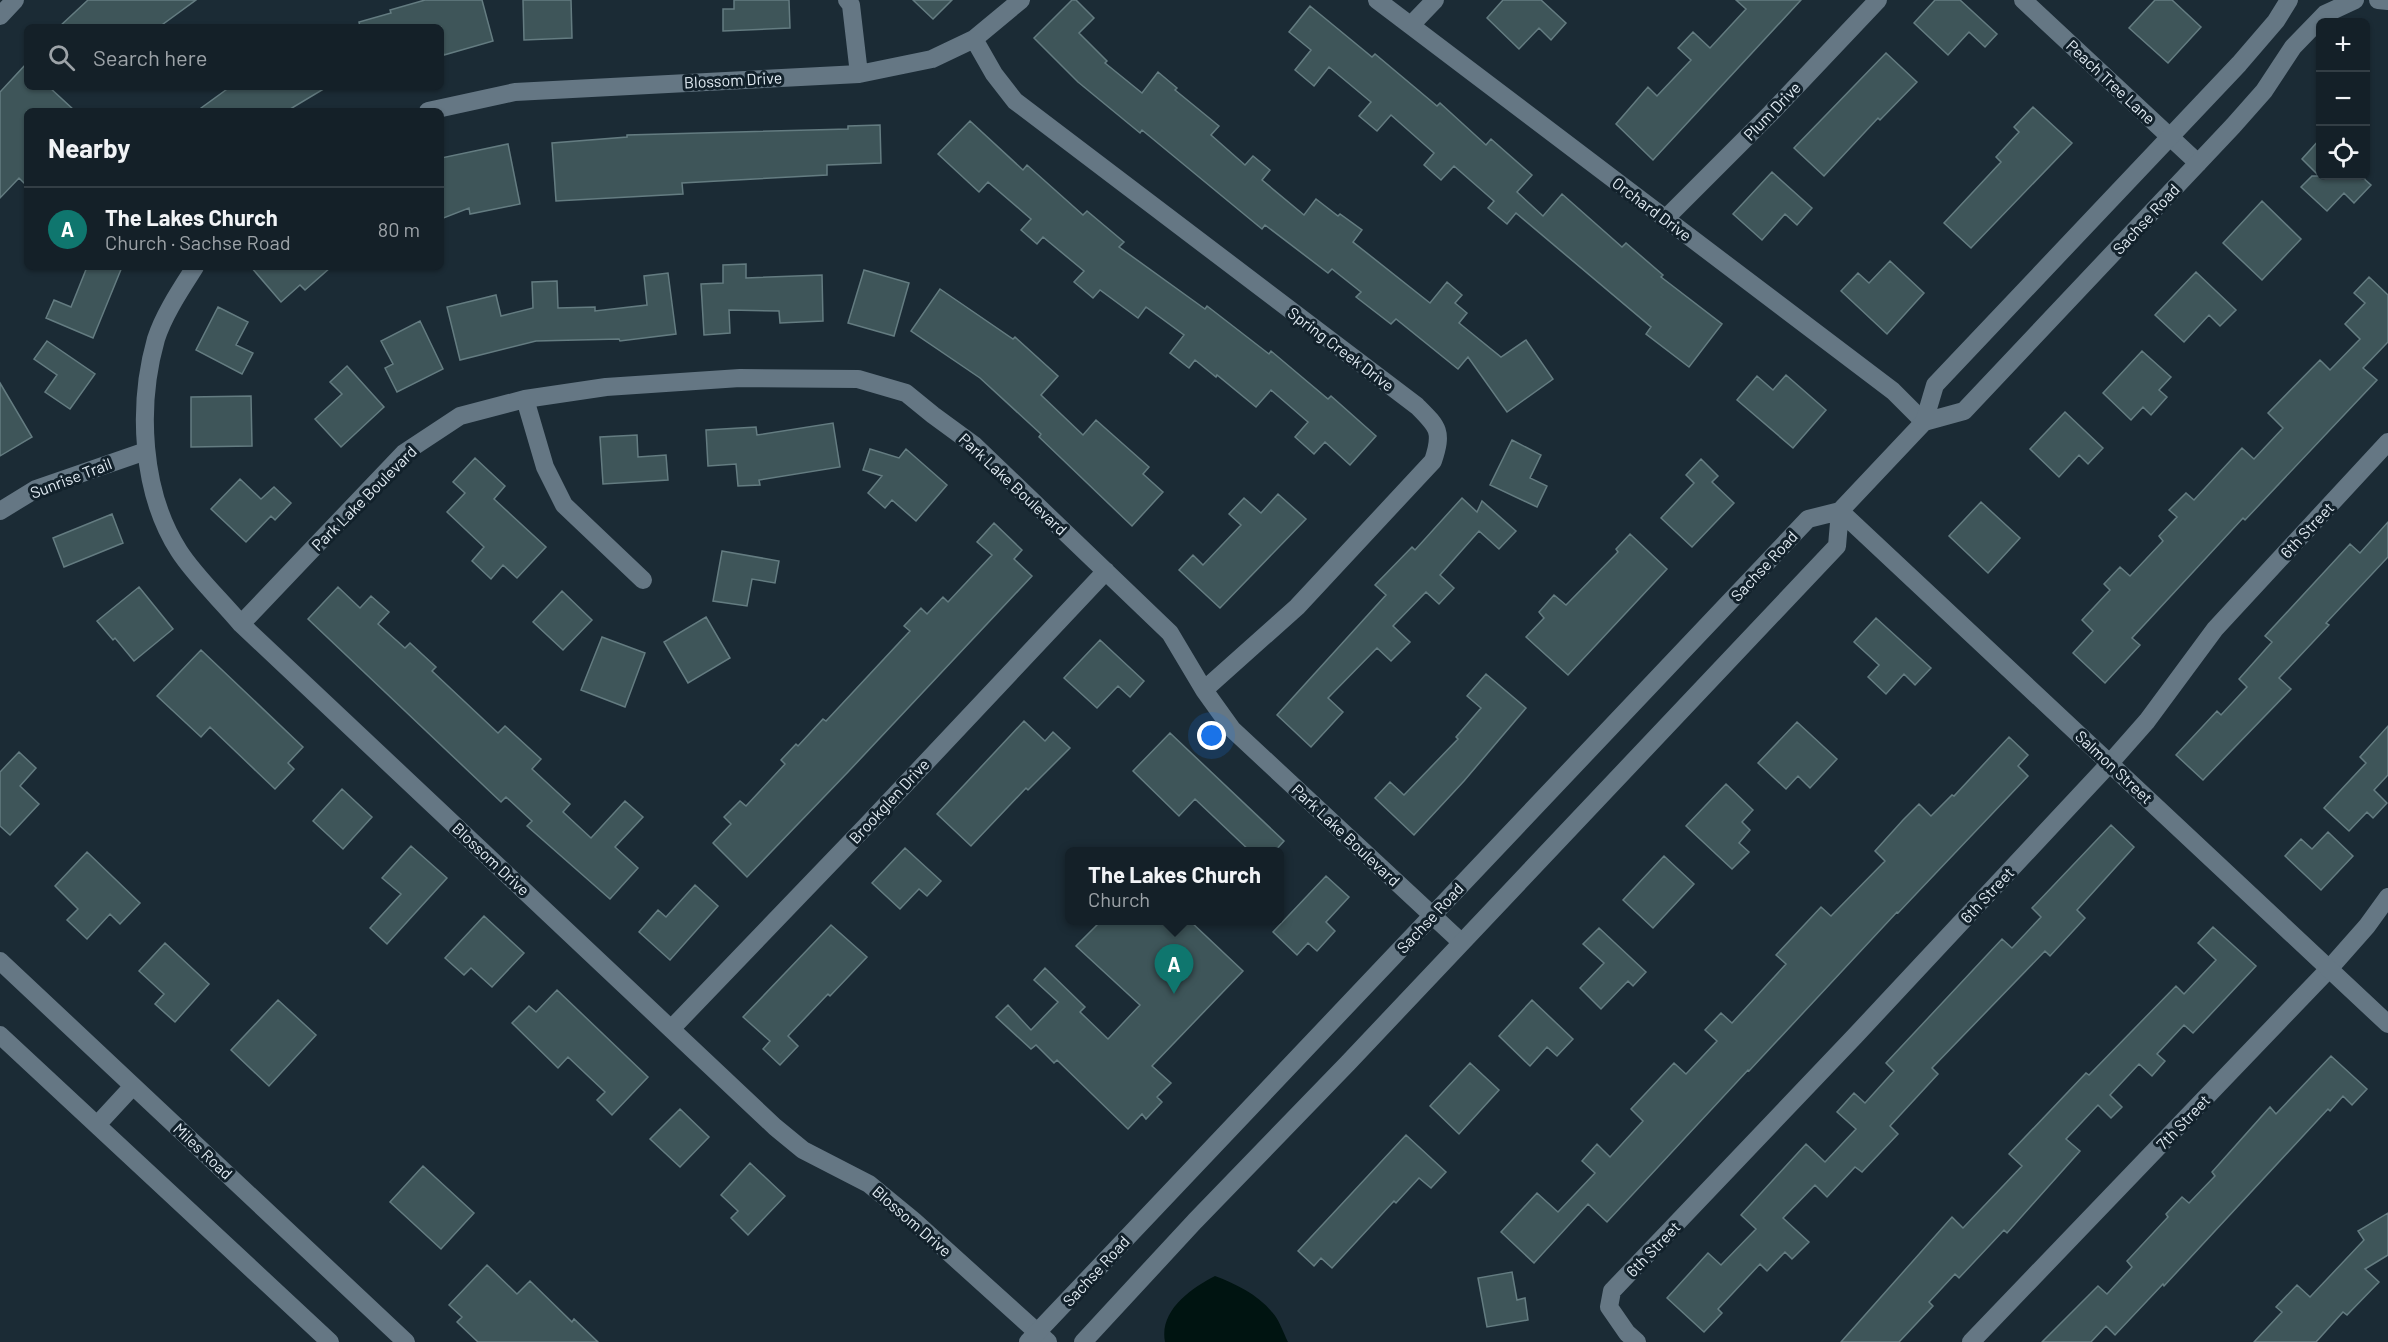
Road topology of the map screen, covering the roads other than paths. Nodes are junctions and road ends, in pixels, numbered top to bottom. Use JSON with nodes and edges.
{"nodes":[{"id":1,"x":15,"y":0,"type":"edge"},
{"id":2,"x":847,"y":0,"type":"edge"},
{"id":3,"x":1021,"y":0,"type":"edge"},
{"id":4,"x":1377,"y":0,"type":"edge"},
{"id":5,"x":1435,"y":0,"type":"edge"},
{"id":6,"x":1878,"y":0,"type":"edge"},
{"id":7,"x":2023,"y":0,"type":"edge"},
{"id":8,"x":2289,"y":0,"type":"edge"},
{"id":9,"x":2355,"y":0,"type":"edge"},
{"id":10,"x":2378,"y":0,"type":"edge"},
{"id":11,"x":2388,"y":1,"type":"edge"},
{"id":12,"x":0,"y":16,"type":"edge"},
{"id":13,"x":1411,"y":25,"type":"junction"},
{"id":14,"x":975,"y":39,"type":"junction"},
{"id":15,"x":859,"y":74,"type":"junction"},
{"id":16,"x":442,"y":108,"type":"edge"},
{"id":17,"x":2170,"y":136,"type":"junction"},
{"id":18,"x":2198,"y":163,"type":"junction"},
{"id":19,"x":1665,"y":219,"type":"junction"},
{"id":20,"x":193,"y":270,"type":"edge"},
{"id":21,"x":525,"y":399,"type":"junction"},
{"id":22,"x":1924,"y":422,"type":"junction"},
{"id":23,"x":2388,"y":442,"type":"edge"},
{"id":24,"x":146,"y":451,"type":"junction"},
{"id":25,"x":0,"y":511,"type":"edge"},
{"id":26,"x":1840,"y":511,"type":"junction"},
{"id":27,"x":1106,"y":571,"type":"junction"},
{"id":28,"x":643,"y":580,"type":"dead end"},
{"id":29,"x":241,"y":624,"type":"junction"},
{"id":30,"x":1204,"y":690,"type":"junction"},
{"id":31,"x":2110,"y":763,"type":"junction"},
{"id":32,"x":2388,"y":897,"type":"edge"},
{"id":33,"x":1433,"y":915,"type":"junction"},
{"id":34,"x":1461,"y":942,"type":"junction"},
{"id":35,"x":0,"y":961,"type":"edge"},
{"id":36,"x":2329,"y":969,"type":"junction"},
{"id":37,"x":2388,"y":1024,"type":"edge"},
{"id":38,"x":671,"y":1029,"type":"junction"},
{"id":39,"x":0,"y":1035,"type":"edge"},
{"id":40,"x":134,"y":1086,"type":"junction"},
{"id":41,"x":97,"y":1125,"type":"junction"},
{"id":42,"x":1038,"y":1339,"type":"edge"},
{"id":43,"x":330,"y":1342,"type":"edge"},
{"id":44,"x":406,"y":1342,"type":"edge"},
{"id":45,"x":1083,"y":1342,"type":"edge"},
{"id":46,"x":1637,"y":1342,"type":"edge"},
{"id":47,"x":1971,"y":1342,"type":"edge"}],
"edges":[{"from":1,"to":12,"type":"street"},
{"from":2,"to":15,"type":"street"},
{"from":3,"to":14,"type":"street","name":"Blossom Drive"},
{"from":4,"to":13,"type":"street","name":"Orchard Drive"},
{"from":5,"to":13,"type":"street"},
{"from":6,"to":19,"type":"street","name":"Plum Drive"},
{"from":7,"to":17,"type":"street","name":"Peach Tree Lane"},
{"from":8,"to":17,"type":"street"},
{"from":9,"to":18,"type":"street","name":"Sachse Road"},
{"from":10,"to":11,"type":"street"},
{"from":13,"to":19,"type":"street","name":"Orchard Drive"},
{"from":14,"to":15,"type":"street","name":"Blossom Drive"},
{"from":14,"to":30,"type":"street","name":"Spring Creek Drive"},
{"from":15,"to":16,"type":"street","name":"Blossom Drive"},
{"from":17,"to":18,"type":"street","name":"Peach Tree Lane"},
{"from":17,"to":22,"type":"street"},
{"from":18,"to":22,"type":"street","name":"Sachse Road"},
{"from":19,"to":22,"type":"street","name":"Orchard Drive"},
{"from":20,"to":24,"type":"street","name":"Blossom Drive"},
{"from":21,"to":27,"type":"street","name":"Park Lake Boulevard"},
{"from":21,"to":28,"type":"street"},
{"from":21,"to":29,"type":"street","name":"Park Lake Boulevard"},
{"from":22,"to":26,"type":"street"},
{"from":23,"to":31,"type":"street","name":"6th Street"},
{"from":24,"to":25,"type":"street","name":"Sunrise Trail"},
{"from":24,"to":29,"type":"street","name":"Blossom Drive"},
{"from":26,"to":31,"type":"street","name":"Salmon Street"},
{"from":26,"to":33,"type":"street","name":"Sachse Road"},
{"from":26,"to":34,"type":"street"},
{"from":27,"to":30,"type":"street","name":"Park Lake Boulevard"},
{"from":27,"to":38,"type":"street","name":"Brookglen Drive"},
{"from":29,"to":38,"type":"street","name":"Blossom Drive"},
{"from":30,"to":33,"type":"street","name":"Park Lake Boulevard"},
{"from":31,"to":36,"type":"street","name":"Salmon Street"},
{"from":31,"to":46,"type":"street","name":"6th Street"},
{"from":32,"to":36,"type":"street","name":"7th Street"},
{"from":33,"to":34,"type":"street","name":"Park Lake Boulevard"},
{"from":33,"to":42,"type":"street","name":"Sachse Road"},
{"from":34,"to":45,"type":"street"},
{"from":35,"to":40,"type":"street","name":"Miles Road"},
{"from":36,"to":37,"type":"street","name":"Salmon Street"},
{"from":36,"to":47,"type":"street","name":"7th Street"},
{"from":38,"to":42,"type":"street","name":"Blossom Drive"},
{"from":39,"to":41,"type":"street"},
{"from":40,"to":41,"type":"street"},
{"from":40,"to":44,"type":"street","name":"Miles Road"},
{"from":41,"to":43,"type":"street"}]}
